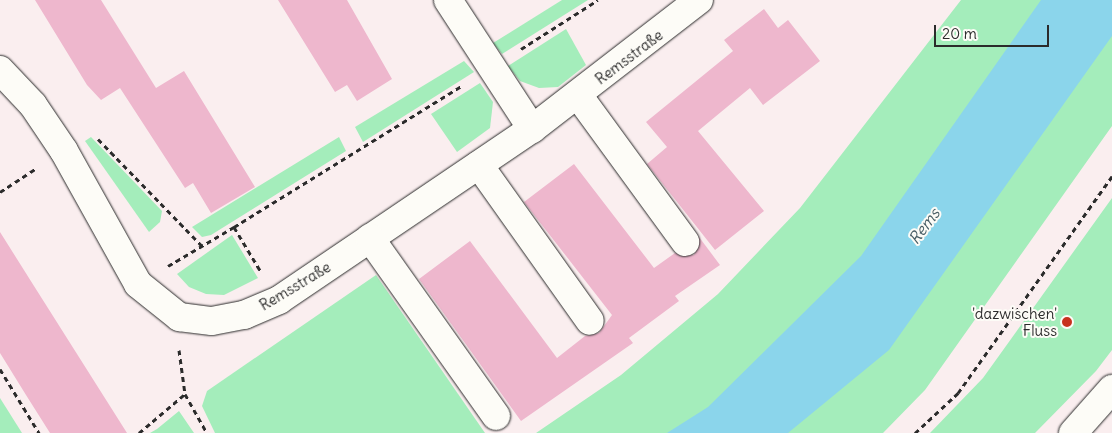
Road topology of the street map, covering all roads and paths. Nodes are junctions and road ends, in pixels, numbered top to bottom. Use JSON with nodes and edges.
{"nodes":[{"id":1,"x":448,"y":0,"type":"edge"},
{"id":2,"x":598,"y":0,"type":"edge"},
{"id":3,"x":699,"y":0,"type":"edge"},
{"id":4,"x":491,"y":68,"type":"junction"},
{"id":5,"x":0,"y":70,"type":"edge"},
{"id":6,"x":578,"y":95,"type":"junction"},
{"id":7,"x":532,"y":129,"type":"junction"},
{"id":8,"x":95,"y":136,"type":"dead end"},
{"id":9,"x":64,"y":151,"type":"junction"},
{"id":10,"x":479,"y":165,"type":"junction"},
{"id":11,"x":1112,"y":176,"type":"edge"},
{"id":12,"x":0,"y":192,"type":"edge"},
{"id":13,"x":234,"y":227,"type":"junction"},
{"id":14,"x":370,"y":238,"type":"junction"},
{"id":15,"x":685,"y":242,"type":"dead end"},
{"id":16,"x":202,"y":246,"type":"junction"},
{"id":17,"x":138,"y":284,"type":"junction"},
{"id":18,"x":279,"y":300,"type":"junction"},
{"id":19,"x":179,"y":317,"type":"junction"},
{"id":20,"x":590,"y":320,"type":"dead end"},
{"id":21,"x":0,"y":369,"type":"edge"},
{"id":22,"x":1112,"y":389,"type":"edge"},
{"id":23,"x":185,"y":394,"type":"junction"},
{"id":24,"x":496,"y":416,"type":"dead end"},
{"id":25,"x":39,"y":433,"type":"edge"},
{"id":26,"x":139,"y":433,"type":"edge"},
{"id":27,"x":207,"y":433,"type":"edge"},
{"id":28,"x":915,"y":433,"type":"edge"},
{"id":29,"x":1073,"y":433,"type":"edge"}],
"edges":[{"from":1,"to":4,"type":"street"},
{"from":2,"to":4,"type":"path"},
{"from":3,"to":6,"type":"street","name":"Remsstraße"},
{"from":4,"to":7,"type":"street"},
{"from":4,"to":13,"type":"path"},
{"from":5,"to":9,"type":"street"},
{"from":6,"to":7,"type":"street","name":"Remsstraße"},
{"from":6,"to":15,"type":"street"},
{"from":7,"to":10,"type":"street","name":"Remsstraße"},
{"from":8,"to":16,"type":"path"},
{"from":9,"to":12,"type":"path"},
{"from":9,"to":17,"type":"street"},
{"from":10,"to":14,"type":"street","name":"Remsstraße"},
{"from":10,"to":20,"type":"street"},
{"from":11,"to":28,"type":"path"},
{"from":13,"to":16,"type":"path"},
{"from":13,"to":18,"type":"path"},
{"from":14,"to":18,"type":"street","name":"Remsstraße"},
{"from":14,"to":24,"type":"street"},
{"from":16,"to":17,"type":"path"},
{"from":17,"to":19,"type":"street"},
{"from":18,"to":19,"type":"street","name":"Remsstraße"},
{"from":19,"to":23,"type":"path"},
{"from":21,"to":25,"type":"path"},
{"from":22,"to":29,"type":"street"},
{"from":23,"to":26,"type":"path"},
{"from":23,"to":27,"type":"path"}]}
